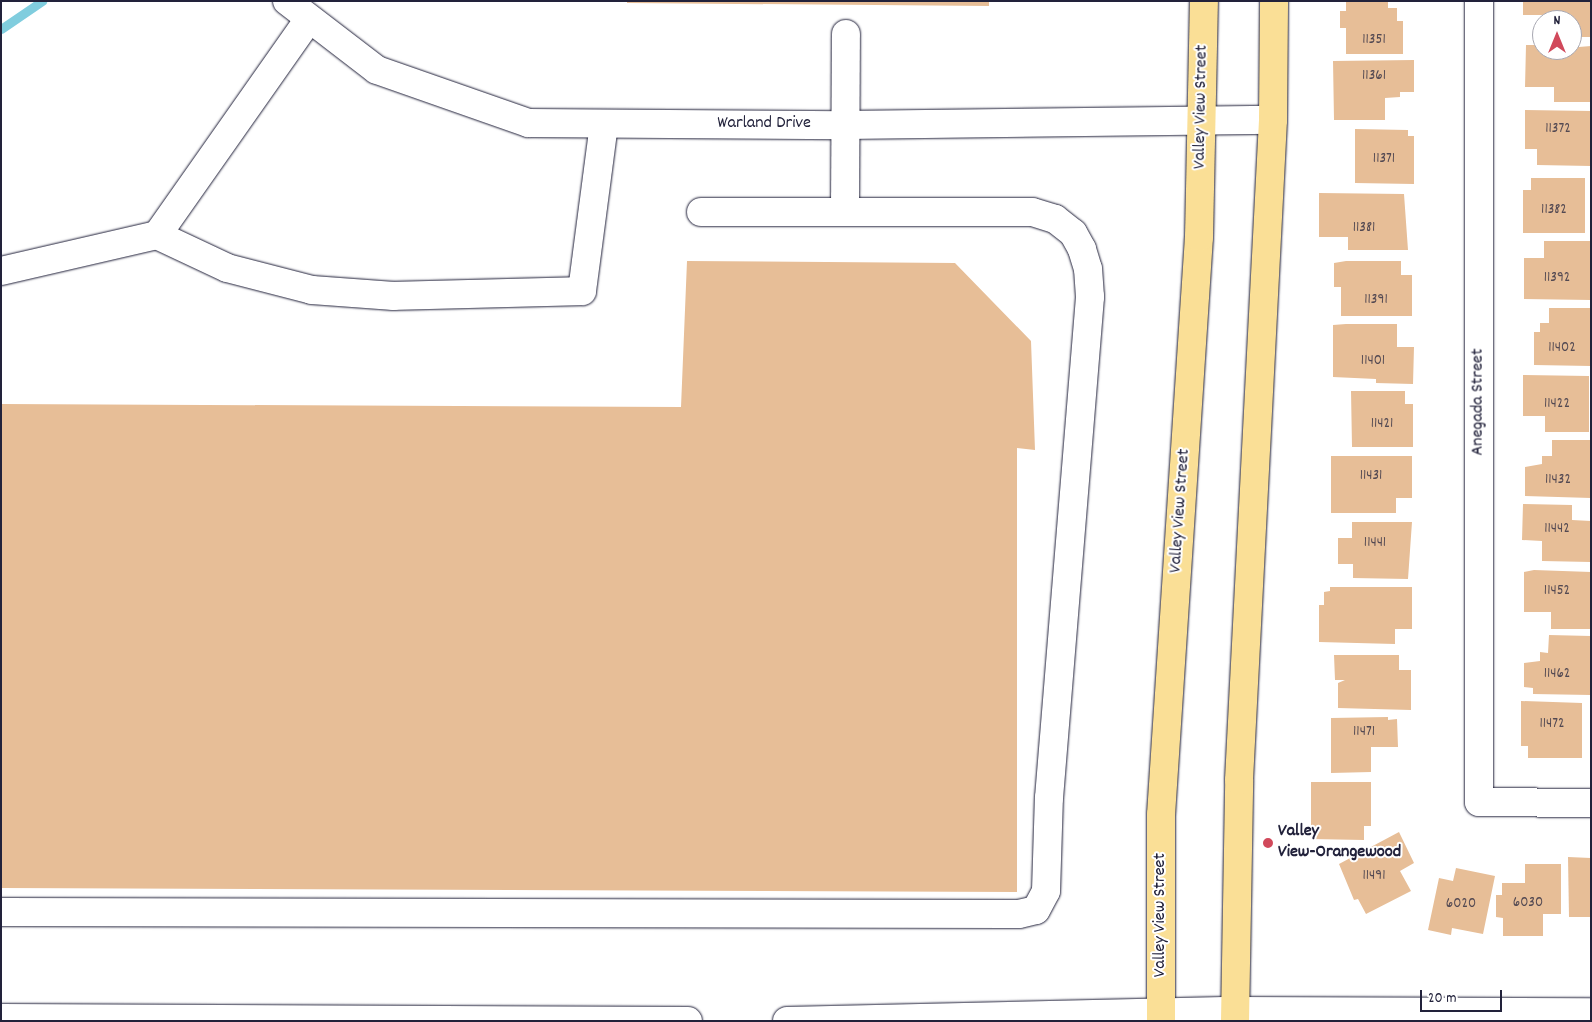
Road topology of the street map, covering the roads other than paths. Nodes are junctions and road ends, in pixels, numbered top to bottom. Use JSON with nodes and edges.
{"nodes":[{"id":1,"x":287,"y":1,"type":"edge"},
{"id":2,"x":1204,"y":1,"type":"edge"},
{"id":3,"x":1274,"y":1,"type":"edge"},
{"id":4,"x":1480,"y":1,"type":"edge"},
{"id":5,"x":309,"y":19,"type":"junction"},
{"id":6,"x":846,"y":34,"type":"dead end"},
{"id":7,"x":1273,"y":120,"type":"junction"},
{"id":8,"x":1202,"y":122,"type":"junction"},
{"id":9,"x":604,"y":124,"type":"junction"},
{"id":10,"x":845,"y":124,"type":"junction"},
{"id":11,"x":845,"y":211,"type":"junction"},
{"id":12,"x":701,"y":212,"type":"dead end"},
{"id":13,"x":158,"y":235,"type":"junction"},
{"id":14,"x":1,"y":271,"type":"edge"},
{"id":15,"x":1591,"y":803,"type":"edge"},
{"id":16,"x":1,"y":912,"type":"edge"},
{"id":17,"x":1591,"y":1012,"type":"edge"},
{"id":18,"x":1161,"y":1016,"type":"edge"},
{"id":19,"x":1235,"y":1016,"type":"edge"},
{"id":20,"x":1,"y":1018,"type":"edge"},
{"id":21,"x":688,"y":1021,"type":"edge"},
{"id":22,"x":787,"y":1021,"type":"edge"}],
"edges":[{"from":1,"to":5,"type":"street","name":"Warland Drive"},
{"from":2,"to":8,"type":"main road","name":"Valley View Street"},
{"from":3,"to":7,"type":"main road"},
{"from":4,"to":15,"type":"street","name":"Anegada Street"},
{"from":5,"to":9,"type":"street","name":"Warland Drive"},
{"from":5,"to":13,"type":"street"},
{"from":6,"to":10,"type":"street"},
{"from":7,"to":8,"type":"street","name":"Warland Drive"},
{"from":7,"to":19,"type":"main road"},
{"from":8,"to":10,"type":"street","name":"Warland Drive"},
{"from":8,"to":18,"type":"main road","name":"Valley View Street"},
{"from":9,"to":10,"type":"street","name":"Warland Drive"},
{"from":9,"to":13,"type":"street"},
{"from":10,"to":11,"type":"street"},
{"from":11,"to":12,"type":"street"},
{"from":11,"to":16,"type":"street"},
{"from":13,"to":14,"type":"street"},
{"from":17,"to":19,"type":"street"},
{"from":18,"to":19,"type":"street"},
{"from":18,"to":22,"type":"street"},
{"from":20,"to":21,"type":"street"}]}
